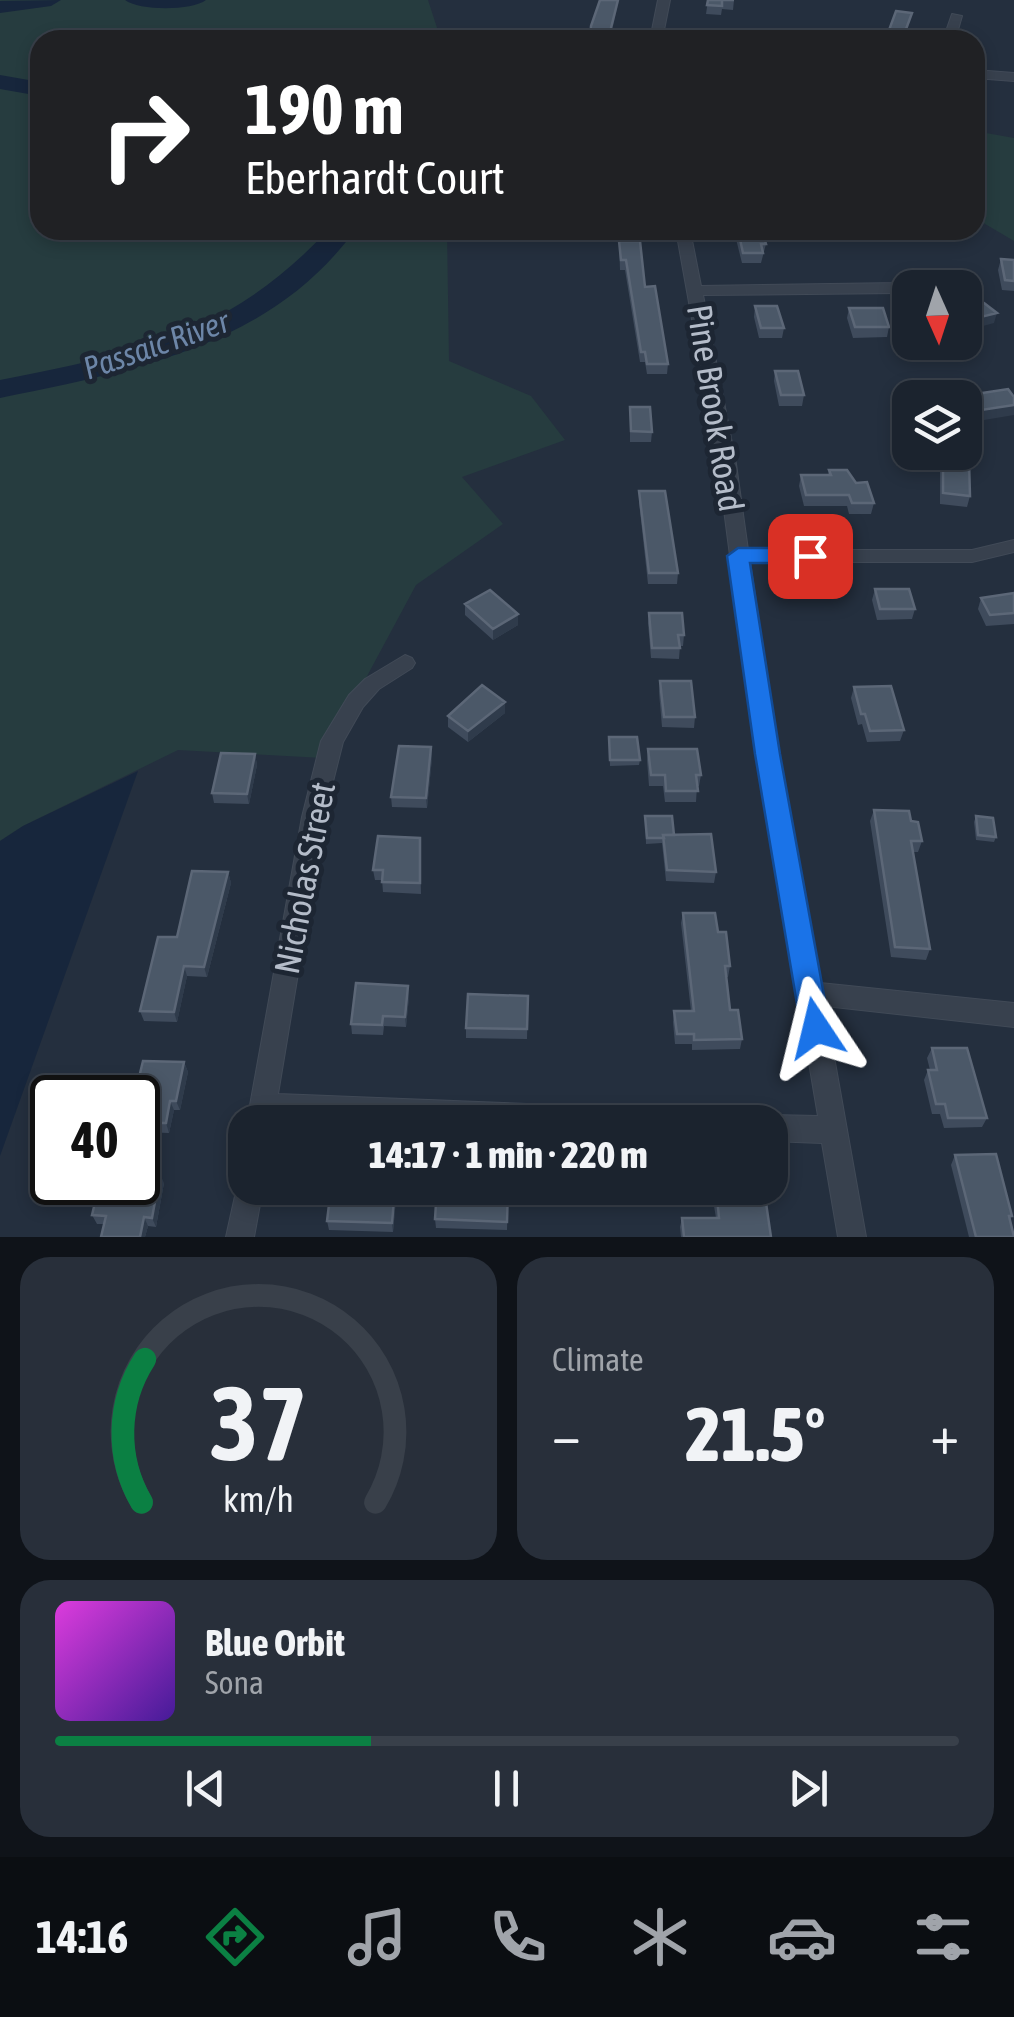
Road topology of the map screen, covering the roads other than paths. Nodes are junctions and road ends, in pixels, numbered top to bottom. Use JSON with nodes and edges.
{"nodes":[{"id":1,"x":664,"y":0,"type":"edge"},
{"id":2,"x":956,"y":16,"type":"dead end"},
{"id":3,"x":658,"y":30,"type":"edge"},
{"id":4,"x":952,"y":30,"type":"edge"},
{"id":5,"x":985,"y":75,"type":"edge"},
{"id":6,"x":1014,"y":78,"type":"edge"},
{"id":7,"x":685,"y":240,"type":"edge"},
{"id":8,"x":892,"y":288,"type":"edge"},
{"id":9,"x":695,"y":291,"type":"junction"},
{"id":10,"x":1014,"y":546,"type":"edge"},
{"id":11,"x":738,"y":556,"type":"junction"},
{"id":12,"x":405,"y":663,"type":"dead end"},
{"id":13,"x":810,"y":993,"type":"junction"},
{"id":14,"x":1014,"y":1014,"type":"edge"},
{"id":15,"x":264,"y":1105,"type":"edge"},
{"id":16,"x":788,"y":1129,"type":"edge"},
{"id":17,"x":834,"y":1130,"type":"junction"},
{"id":18,"x":246,"y":1205,"type":"edge"},
{"id":19,"x":240,"y":1237,"type":"edge"},
{"id":20,"x":852,"y":1237,"type":"edge"}],
"edges":[{"from":1,"to":3,"type":"street"},
{"from":2,"to":4,"type":"street"},
{"from":5,"to":6,"type":"street"},
{"from":7,"to":9,"type":"street","name":"Pine Brook Road"},
{"from":8,"to":9,"type":"street"},
{"from":9,"to":11,"type":"street","name":"Pine Brook Road"},
{"from":10,"to":11,"type":"street"},
{"from":11,"to":13,"type":"street","name":"Pine Brook Road"},
{"from":12,"to":15,"type":"street","name":"Nicholas Street"},
{"from":13,"to":14,"type":"street"},
{"from":13,"to":17,"type":"street","name":"Pine Brook Road"},
{"from":16,"to":17,"type":"street"},
{"from":17,"to":20,"type":"street","name":"Pine Brook Road"},
{"from":18,"to":19,"type":"street"}]}
